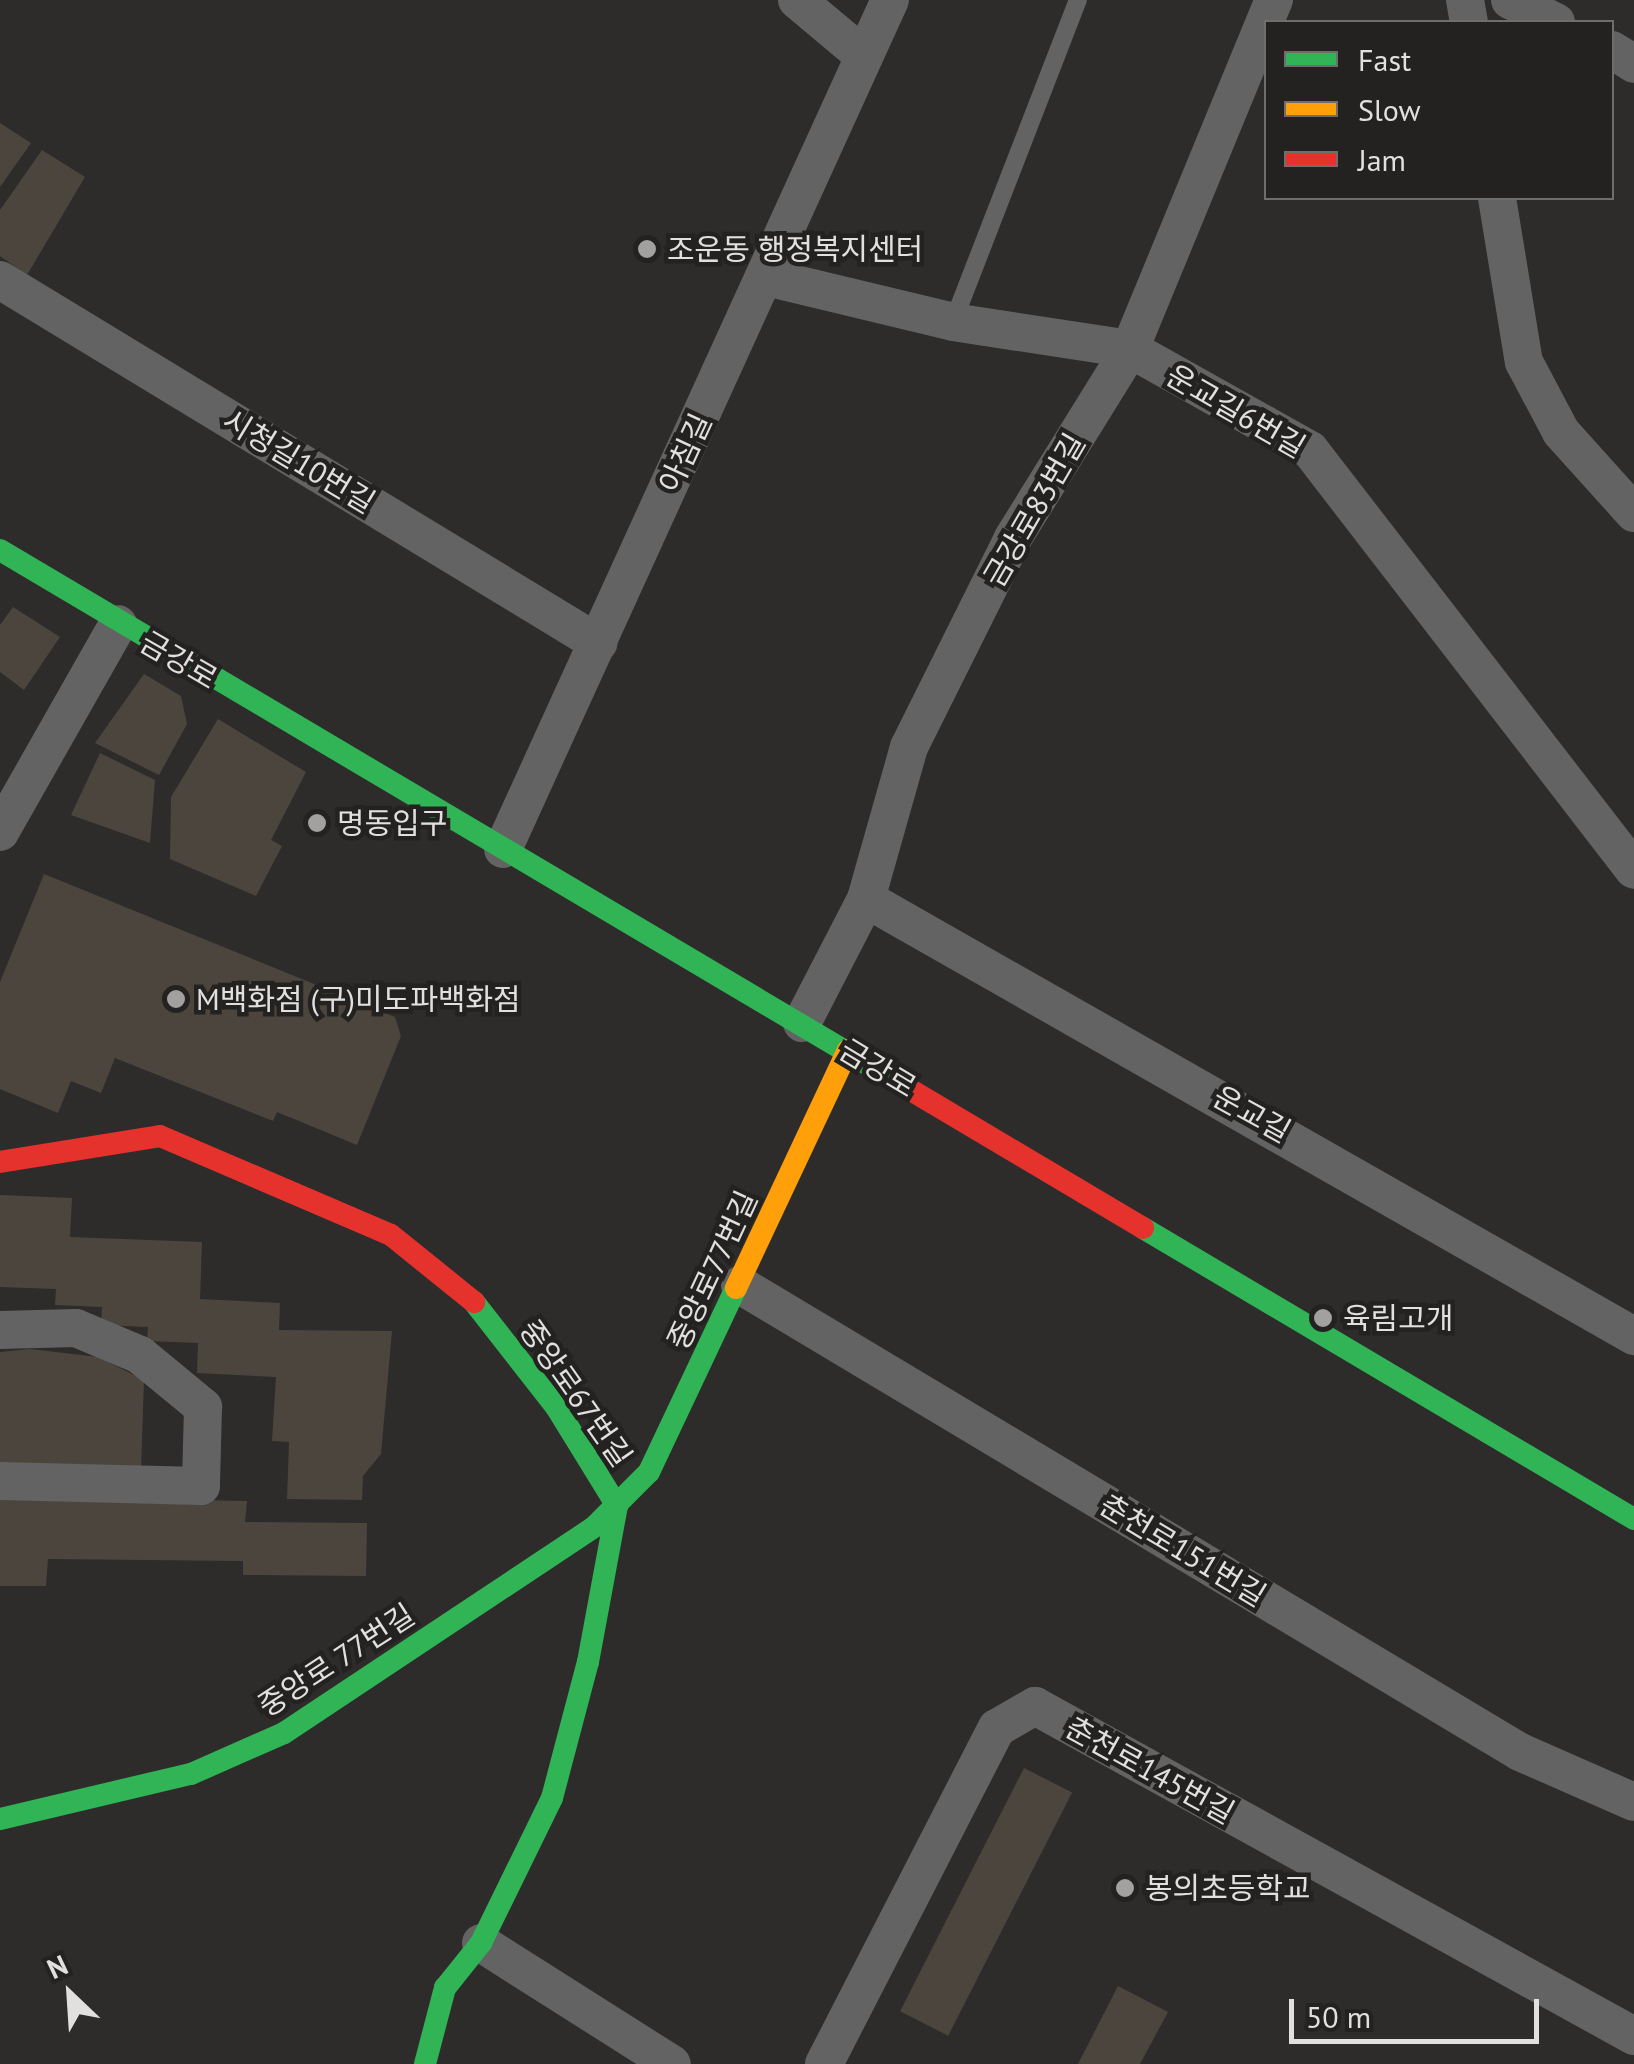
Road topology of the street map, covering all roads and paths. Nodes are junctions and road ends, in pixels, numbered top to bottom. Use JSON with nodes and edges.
{"nodes":[{"id":1,"x":797,"y":0,"type":"edge"},
{"id":2,"x":890,"y":0,"type":"edge"},
{"id":3,"x":1078,"y":0,"type":"edge"},
{"id":4,"x":1510,"y":0,"type":"edge"},
{"id":5,"x":1552,"y":20,"type":"edge"},
{"id":6,"x":1264,"y":24,"type":"edge"},
{"id":7,"x":864,"y":56,"type":"junction"},
{"id":8,"x":1497,"y":200,"type":"edge"},
{"id":9,"x":766,"y":277,"type":"junction"},
{"id":10,"x":0,"y":280,"type":"edge"},
{"id":11,"x":953,"y":322,"type":"junction"},
{"id":12,"x":1130,"y":349,"type":"junction"},
{"id":13,"x":1634,"y":513,"type":"edge"},
{"id":14,"x":0,"y":550,"type":"edge"},
{"id":15,"x":118,"y":624,"type":"junction"},
{"id":16,"x":598,"y":643,"type":"junction"},
{"id":17,"x":0,"y":832,"type":"edge"},
{"id":18,"x":503,"y":850,"type":"junction"},
{"id":19,"x":1634,"y":870,"type":"edge"},
{"id":20,"x":866,"y":899,"type":"junction"},
{"id":21,"x":802,"y":1023,"type":"junction"},
{"id":22,"x":848,"y":1050,"type":"junction"},
{"id":23,"x":0,"y":1162,"type":"edge"},
{"id":24,"x":740,"y":1285,"type":"junction"},
{"id":25,"x":0,"y":1330,"type":"edge"},
{"id":26,"x":1634,"y":1336,"type":"edge"},
{"id":27,"x":0,"y":1481,"type":"edge"},
{"id":28,"x":616,"y":1506,"type":"junction"},
{"id":29,"x":1634,"y":1520,"type":"edge"},
{"id":30,"x":1634,"y":1802,"type":"edge"},
{"id":31,"x":0,"y":1820,"type":"edge"},
{"id":32,"x":481,"y":1943,"type":"junction"},
{"id":33,"x":1634,"y":2036,"type":"edge"},
{"id":34,"x":425,"y":2064,"type":"edge"},
{"id":35,"x":672,"y":2064,"type":"edge"},
{"id":36,"x":824,"y":2064,"type":"edge"}],
"edges":[{"from":1,"to":7,"type":"street"},
{"from":2,"to":7,"type":"street","name":"아침길"},
{"from":3,"to":11,"type":"lane"},
{"from":4,"to":5,"type":"street"},
{"from":6,"to":12,"type":"street","name":"금강로83번길"},
{"from":7,"to":9,"type":"street","name":"아침길"},
{"from":8,"to":13,"type":"street"},
{"from":9,"to":11,"type":"street","name":"운교길6번길"},
{"from":9,"to":16,"type":"street","name":"아침길"},
{"from":10,"to":16,"type":"street","name":"시청길10번길"},
{"from":11,"to":12,"type":"street","name":"운교길6번길"},
{"from":12,"to":19,"type":"street","name":"운교길6번길"},
{"from":12,"to":20,"type":"street","name":"금강로83번길"},
{"from":14,"to":15,"type":"street","name":"금강로"},
{"from":15,"to":17,"type":"street","name":"금강로"},
{"from":15,"to":18,"type":"street","name":"금강로"},
{"from":16,"to":18,"type":"street","name":"아침길"},
{"from":18,"to":21,"type":"street","name":"금강로"},
{"from":20,"to":21,"type":"street","name":"금강로83번길"},
{"from":20,"to":26,"type":"street","name":"운교길"},
{"from":21,"to":22,"type":"street","name":"금강로"},
{"from":22,"to":24,"type":"street","name":"중앙로77번길"},
{"from":22,"to":29,"type":"street","name":"금강로"},
{"from":23,"to":28,"type":"street","name":"중앙로67번길"},
{"from":24,"to":28,"type":"street","name":"중앙로77번길"},
{"from":24,"to":30,"type":"street","name":"춘천로151번길"},
{"from":25,"to":27,"type":"street"},
{"from":28,"to":31,"type":"street","name":"중앙로 77번길"},
{"from":28,"to":32,"type":"street","name":"중앙로67번길"},
{"from":32,"to":34,"type":"street","name":"중앙로67번길"},
{"from":32,"to":35,"type":"street"},
{"from":33,"to":36,"type":"street","name":"춘천로145번길"}]}
